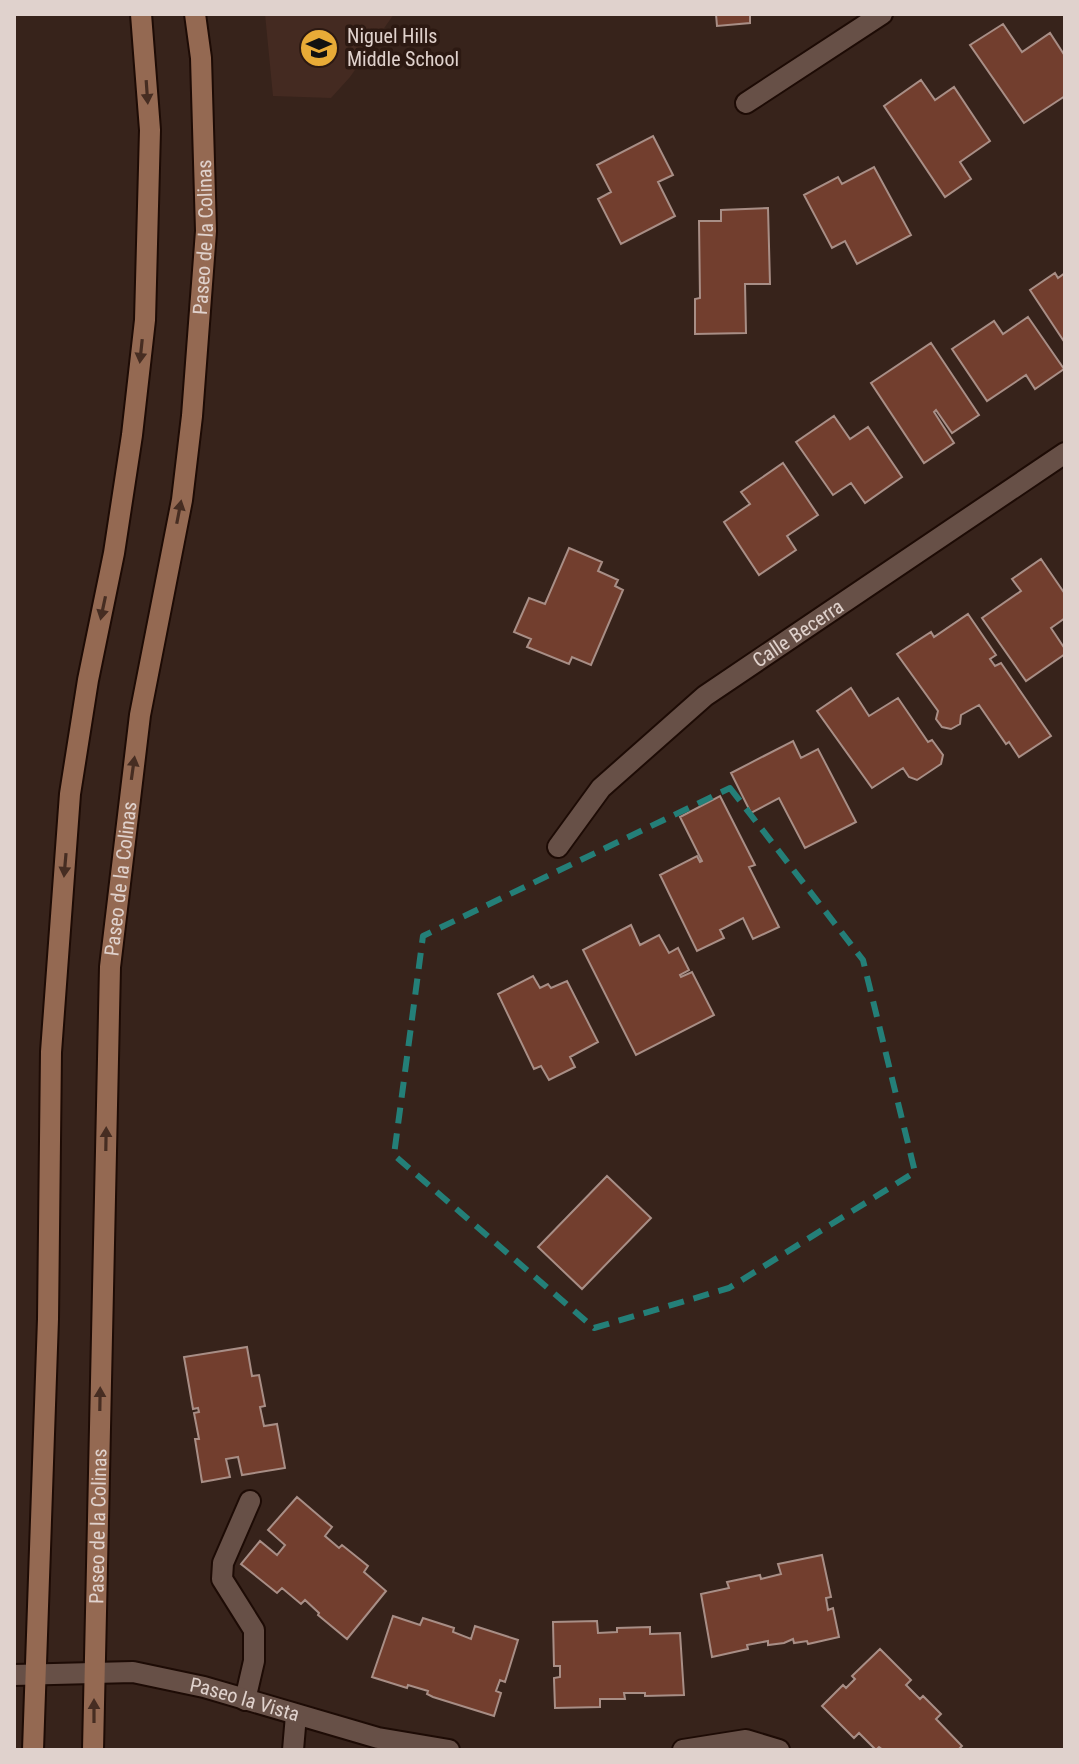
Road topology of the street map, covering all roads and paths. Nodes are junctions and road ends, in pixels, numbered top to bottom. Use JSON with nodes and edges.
{"nodes":[{"id":1,"x":141,"y":14,"type":"edge"},
{"id":2,"x":195,"y":14,"type":"edge"},
{"id":3,"x":882,"y":14,"type":"edge"},
{"id":4,"x":746,"y":103,"type":"dead end"},
{"id":5,"x":1065,"y":453,"type":"edge"},
{"id":6,"x":558,"y":847,"type":"dead end"},
{"id":7,"x":250,"y":1501,"type":"dead end"},
{"id":8,"x":94,"y":1673,"type":"junction"},
{"id":9,"x":36,"y":1674,"type":"junction"},
{"id":10,"x":14,"y":1675,"type":"edge"},
{"id":11,"x":245,"y":1700,"type":"junction"},
{"id":12,"x":296,"y":1715,"type":"junction"},
{"id":13,"x":33,"y":1750,"type":"edge"},
{"id":14,"x":93,"y":1750,"type":"edge"},
{"id":15,"x":293,"y":1750,"type":"edge"},
{"id":16,"x":449,"y":1750,"type":"edge"},
{"id":17,"x":683,"y":1750,"type":"edge"},
{"id":18,"x":779,"y":1750,"type":"edge"}],
"edges":[{"from":1,"to":9,"type":"main road","one_way":true},
{"from":8,"to":2,"type":"main road","name":"Paseo de la Colinas","one_way":true},
{"from":3,"to":4,"type":"street"},
{"from":5,"to":6,"type":"street","name":"Calle Becerra"},
{"from":7,"to":11,"type":"street"},
{"from":8,"to":9,"type":"street","name":"Paseo la Vista"},
{"from":8,"to":11,"type":"street","name":"Paseo la Vista"},
{"from":14,"to":8,"type":"main road","name":"Paseo de la Colinas","one_way":true},
{"from":9,"to":10,"type":"street","name":"Paseo la Vista"},
{"from":9,"to":13,"type":"main road"},
{"from":11,"to":12,"type":"street","name":"Paseo la Vista"},
{"from":12,"to":15,"type":"street"},
{"from":12,"to":16,"type":"street","name":"Paseo la Vista"},
{"from":17,"to":18,"type":"street"}]}
